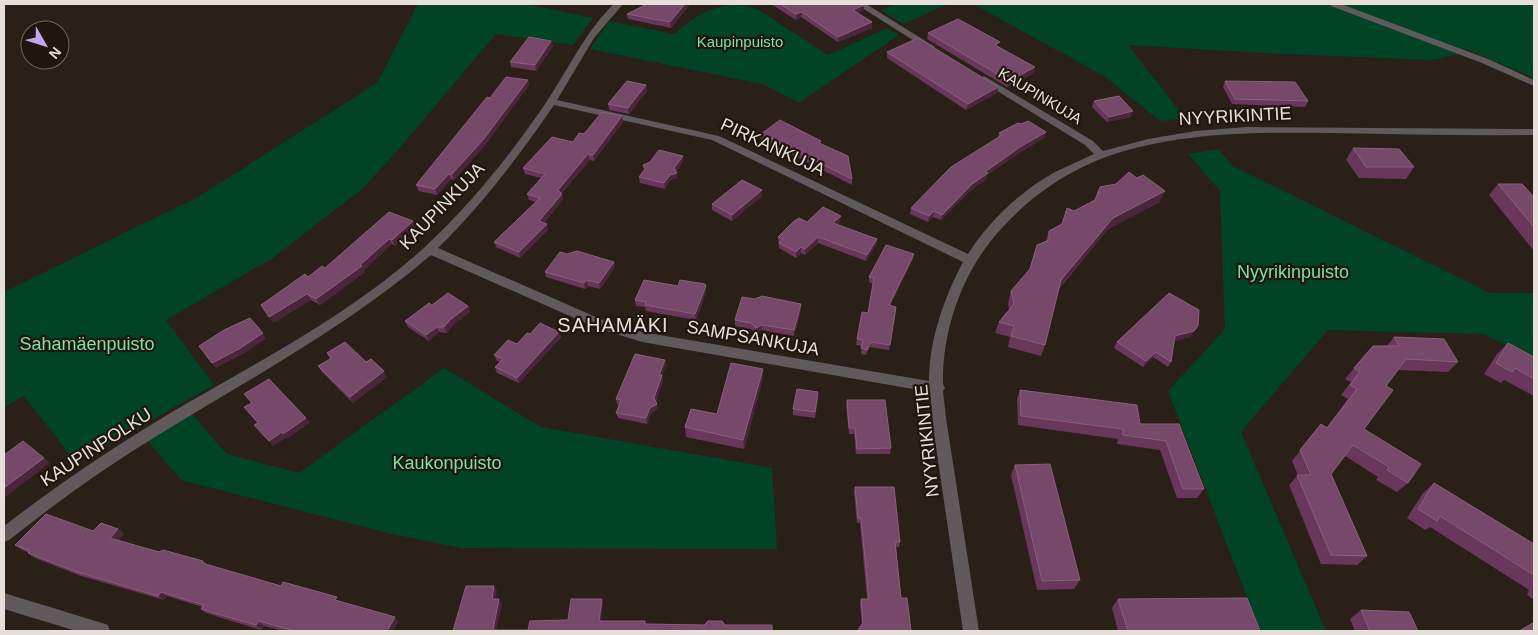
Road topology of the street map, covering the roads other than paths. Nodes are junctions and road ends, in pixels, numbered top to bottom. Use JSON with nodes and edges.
{"nodes":[{"id":1,"x":620,"y":4,"type":"edge"},
{"id":2,"x":860,"y":4,"type":"edge"},
{"id":3,"x":1334,"y":4,"type":"edge"},
{"id":4,"x":940,"y":53,"type":"edge"},
{"id":5,"x":973,"y":73,"type":"edge"},
{"id":6,"x":1534,"y":83,"type":"edge"},
{"id":7,"x":551,"y":102,"type":"junction"},
{"id":8,"x":1534,"y":132,"type":"edge"},
{"id":9,"x":1100,"y":154,"type":"junction"},
{"id":10,"x":429,"y":249,"type":"junction"},
{"id":11,"x":968,"y":260,"type":"junction"},
{"id":12,"x":938,"y":388,"type":"junction"},
{"id":13,"x":213,"y":396,"type":"joint"},
{"id":14,"x":4,"y":535,"type":"edge"},
{"id":15,"x":4,"y":601,"type":"edge"},
{"id":16,"x":102,"y":631,"type":"edge"},
{"id":17,"x":972,"y":631,"type":"edge"}],
"edges":[{"from":1,"to":7,"type":"street","name":"KAUPINKUJA"},
{"from":2,"to":4,"type":"street"},
{"from":3,"to":6,"type":"street"},
{"from":5,"to":9,"type":"street","name":"KAUPINKUJA"},
{"from":7,"to":10,"type":"street","name":"KAUPINKUJA"},
{"from":7,"to":11,"type":"street","name":"PIRKANKUJA"},
{"from":8,"to":9,"type":"street","name":"NYYRIKINTIE"},
{"from":9,"to":11,"type":"street","name":"NYYRIKINTIE"},
{"from":10,"to":12,"type":"street","name":"SAMPSANKUJA"},
{"from":10,"to":13,"type":"street","name":"KAUPINKUJA"},
{"from":11,"to":12,"type":"street","name":"NYYRIKINTIE"},
{"from":12,"to":17,"type":"street","name":"NYYRIKINTIE"},
{"from":13,"to":14,"type":"street","name":"KAUPINPOLKU"},
{"from":15,"to":16,"type":"street"}]}
